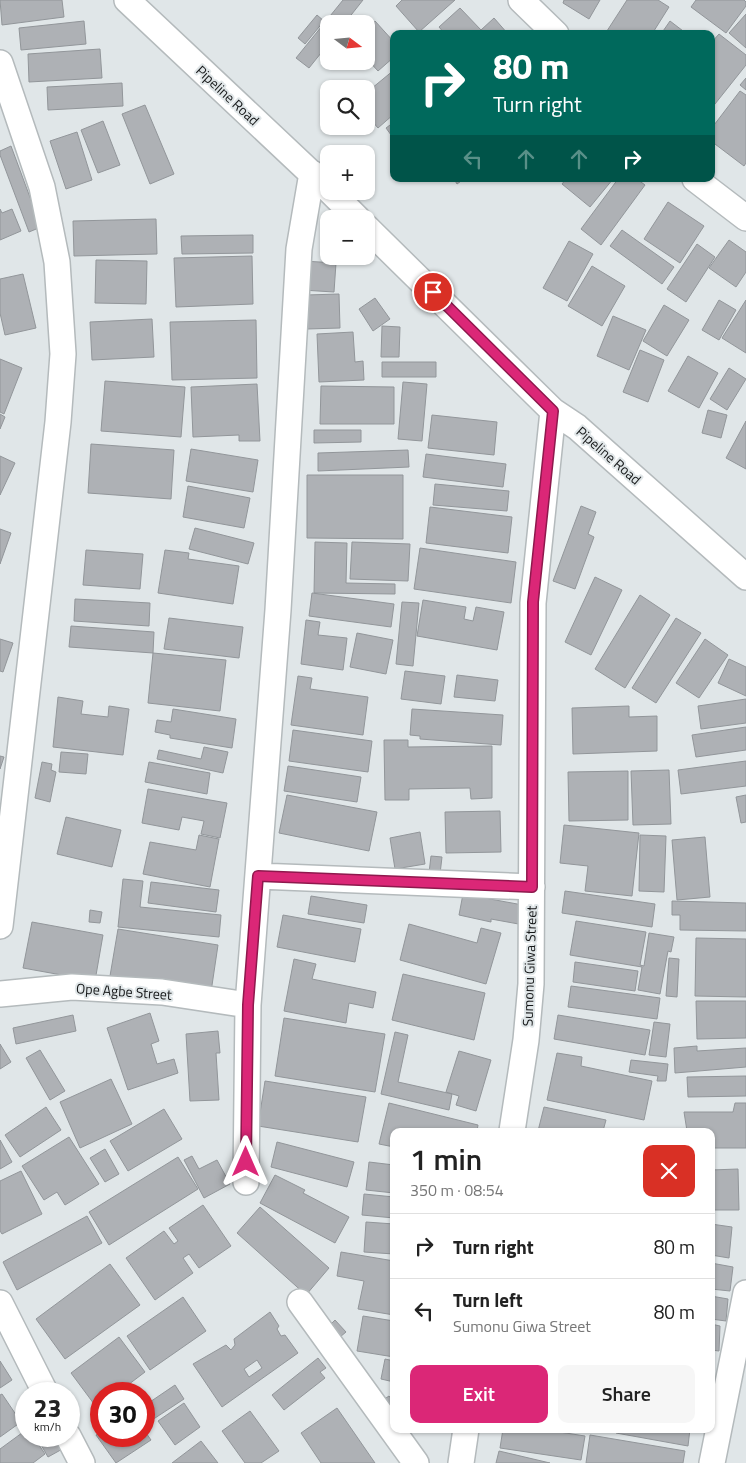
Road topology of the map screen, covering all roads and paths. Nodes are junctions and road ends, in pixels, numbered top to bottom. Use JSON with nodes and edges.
{"nodes":[{"id":1,"x":127,"y":0,"type":"edge"},
{"id":2,"x":521,"y":0,"type":"edge"},
{"id":3,"x":552,"y":30,"type":"edge"},
{"id":4,"x":0,"y":63,"type":"edge"},
{"id":5,"x":320,"y":181,"type":"edge"},
{"id":6,"x":699,"y":182,"type":"edge"},
{"id":7,"x":320,"y":195,"type":"edge"},
{"id":8,"x":339,"y":200,"type":"edge"},
{"id":9,"x":349,"y":210,"type":"edge"},
{"id":10,"x":746,"y":218,"type":"edge"},
{"id":11,"x":375,"y":236,"type":"edge"},
{"id":12,"x":553,"y":411,"type":"junction"},
{"id":13,"x":746,"y":576,"type":"edge"},
{"id":14,"x":258,"y":876,"type":"junction"},
{"id":15,"x":532,"y":887,"type":"junction"},
{"id":16,"x":0,"y":926,"type":"edge"},
{"id":17,"x":0,"y":994,"type":"edge"},
{"id":18,"x":248,"y":1005,"type":"junction"},
{"id":19,"x":512,"y":1128,"type":"edge"},
{"id":20,"x":246,"y":1182,"type":"dead end"},
{"id":21,"x":746,"y":1294,"type":"edge"},
{"id":22,"x":300,"y":1302,"type":"dead end"},
{"id":23,"x":0,"y":1304,"type":"edge"},
{"id":24,"x":40,"y":1382,"type":"edge"},
{"id":25,"x":390,"y":1427,"type":"edge"},
{"id":26,"x":394,"y":1433,"type":"edge"},
{"id":27,"x":465,"y":1433,"type":"edge"},
{"id":28,"x":74,"y":1447,"type":"edge"},
{"id":29,"x":82,"y":1463,"type":"edge"},
{"id":30,"x":416,"y":1463,"type":"edge"},
{"id":31,"x":461,"y":1463,"type":"edge"},
{"id":32,"x":712,"y":1463,"type":"edge"}],
"edges":[{"from":1,"to":5,"type":"street","name":"Pipeline Road"},
{"from":2,"to":3,"type":"street"},
{"from":4,"to":16,"type":"street"},
{"from":6,"to":10,"type":"street"},
{"from":7,"to":14,"type":"street"},
{"from":8,"to":9,"type":"street","name":"Pipeline Road"},
{"from":11,"to":12,"type":"street","name":"Pipeline Road"},
{"from":12,"to":13,"type":"street","name":"Pipeline Road"},
{"from":12,"to":15,"type":"street","name":"Sumonu Giwa Street"},
{"from":14,"to":15,"type":"street"},
{"from":14,"to":18,"type":"street"},
{"from":15,"to":19,"type":"street","name":"Sumonu Giwa Street"},
{"from":17,"to":18,"type":"street","name":"Ope Agbe Street"},
{"from":18,"to":20,"type":"street"},
{"from":21,"to":32,"type":"street"},
{"from":22,"to":25,"type":"street"},
{"from":23,"to":24,"type":"street"},
{"from":26,"to":30,"type":"street"},
{"from":27,"to":31,"type":"street"},
{"from":28,"to":29,"type":"street"}]}
